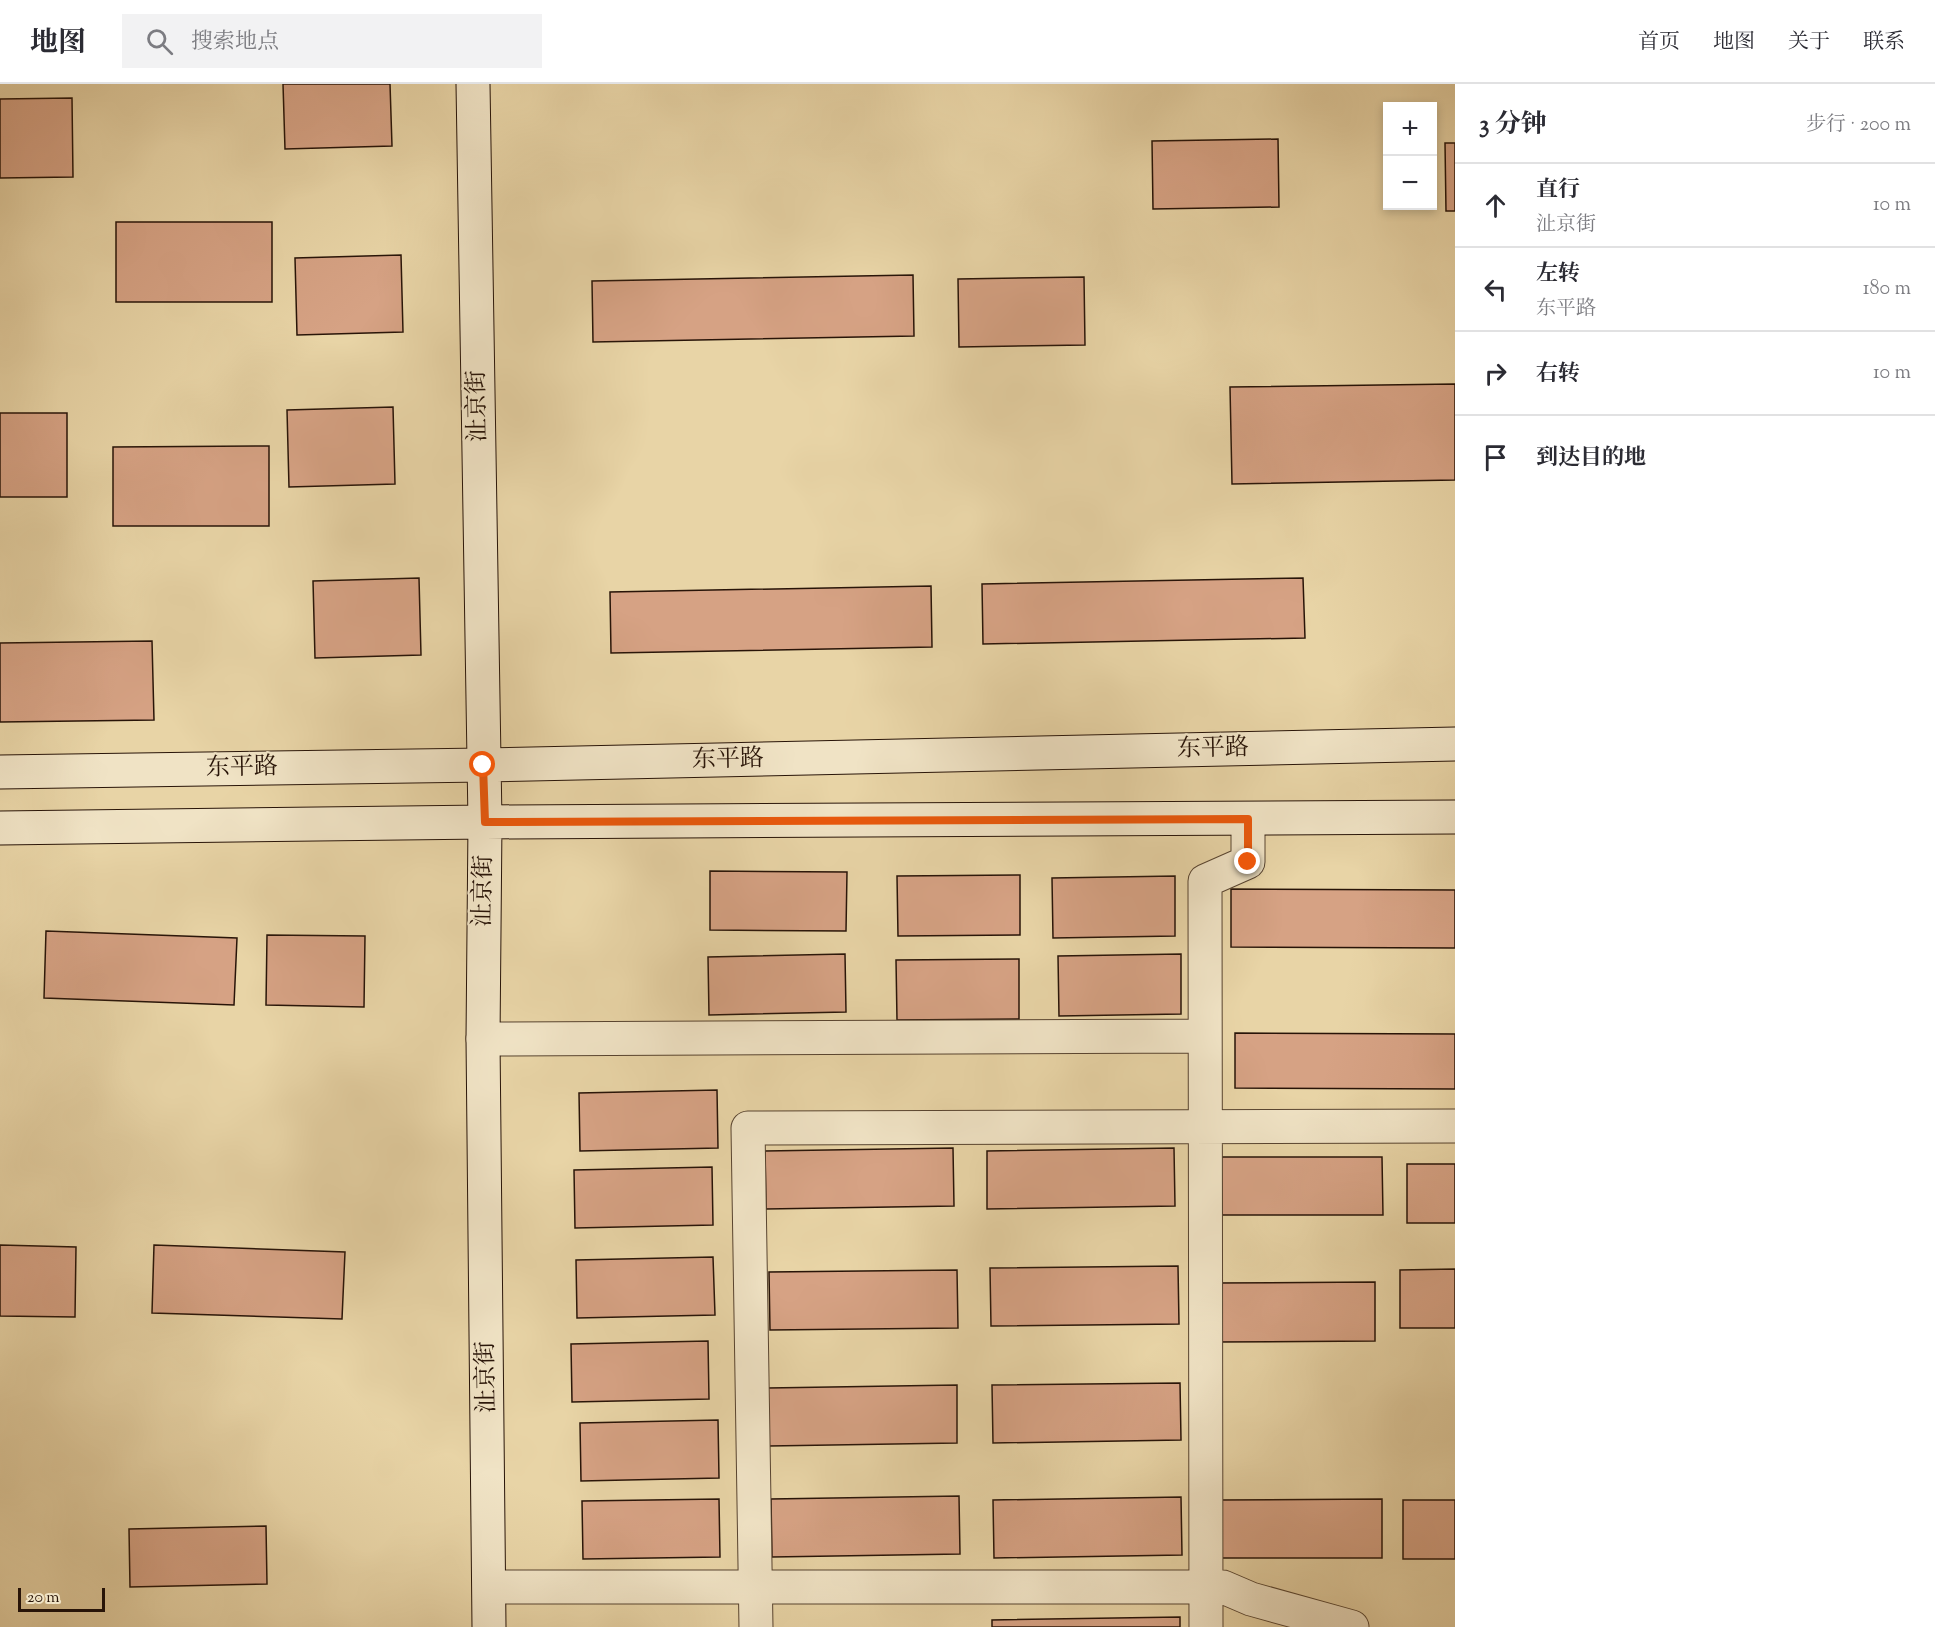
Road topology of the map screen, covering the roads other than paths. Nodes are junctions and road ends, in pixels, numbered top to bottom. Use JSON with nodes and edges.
{"nodes":[{"id":1,"x":473,"y":84,"type":"edge"},
{"id":2,"x":1455,"y":744,"type":"edge"},
{"id":3,"x":483,"y":765,"type":"junction"},
{"id":4,"x":0,"y":772,"type":"edge"},
{"id":5,"x":1455,"y":817,"type":"edge"},
{"id":6,"x":1248,"y":819,"type":"junction"},
{"id":7,"x":485,"y":822,"type":"junction"},
{"id":8,"x":0,"y":828,"type":"edge"},
{"id":9,"x":1205,"y":1036,"type":"junction"},
{"id":10,"x":483,"y":1039,"type":"junction"},
{"id":11,"x":1205,"y":1126,"type":"junction"},
{"id":12,"x":1455,"y":1126,"type":"edge"},
{"id":13,"x":490,"y":1587,"type":"junction"},
{"id":14,"x":1206,"y":1587,"type":"junction"},
{"id":15,"x":756,"y":1589,"type":"junction"},
{"id":16,"x":489,"y":1627,"type":"edge"},
{"id":17,"x":756,"y":1627,"type":"edge"},
{"id":18,"x":1206,"y":1627,"type":"edge"},
{"id":19,"x":1352,"y":1627,"type":"edge"}],
"edges":[{"from":1,"to":3,"type":"street","name":"沚京街"},
{"from":2,"to":3,"type":"street","name":"东平路"},
{"from":3,"to":4,"type":"street","name":"东平路"},
{"from":3,"to":7,"type":"street","name":"沚京街"},
{"from":5,"to":6,"type":"street"},
{"from":6,"to":7,"type":"street"},
{"from":6,"to":9,"type":"street"},
{"from":7,"to":8,"type":"street"},
{"from":7,"to":10,"type":"street","name":"沚京街"},
{"from":9,"to":10,"type":"street"},
{"from":9,"to":11,"type":"street"},
{"from":10,"to":13,"type":"street","name":"沚京街"},
{"from":11,"to":12,"type":"street"},
{"from":11,"to":14,"type":"street"},
{"from":11,"to":15,"type":"street"},
{"from":13,"to":15,"type":"street"},
{"from":13,"to":16,"type":"street","name":"沚京街"},
{"from":14,"to":15,"type":"street"},
{"from":14,"to":18,"type":"street"},
{"from":14,"to":19,"type":"street"},
{"from":15,"to":17,"type":"street"}]}
